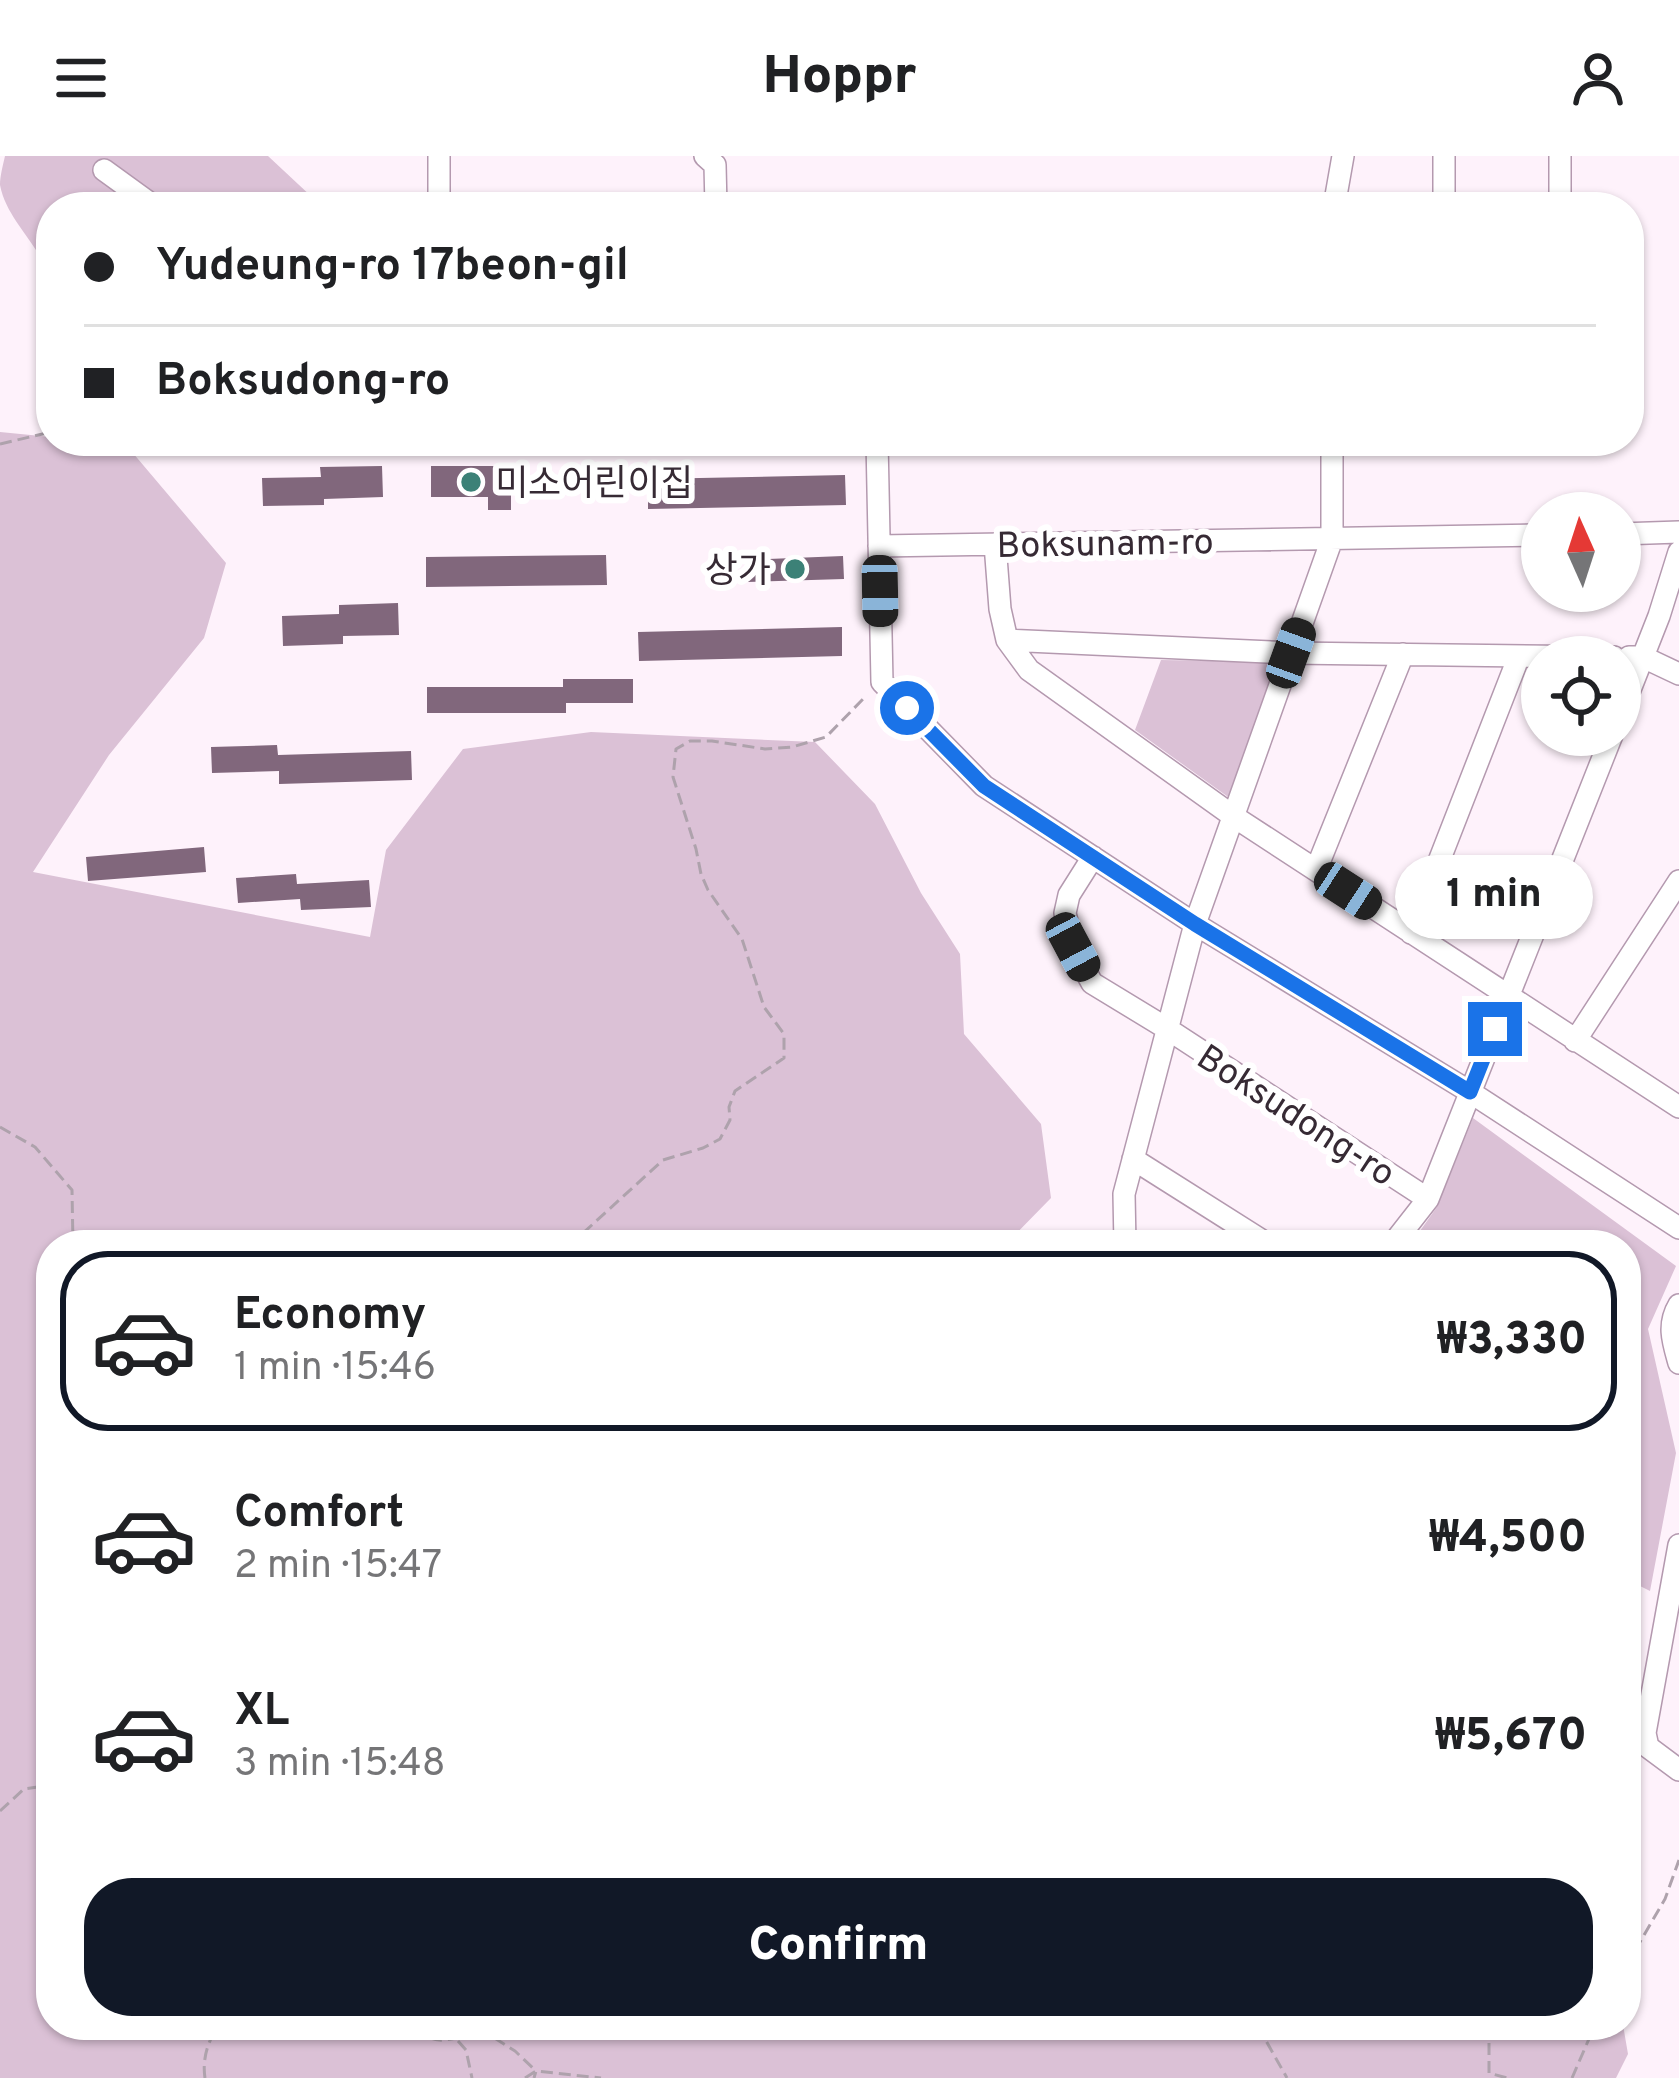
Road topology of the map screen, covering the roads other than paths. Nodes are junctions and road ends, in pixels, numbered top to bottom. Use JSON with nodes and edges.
{"nodes":[{"id":1,"x":439,"y":156,"type":"edge"},
{"id":2,"x":705,"y":156,"type":"edge"},
{"id":3,"x":1342,"y":156,"type":"edge"},
{"id":4,"x":1444,"y":156,"type":"edge"},
{"id":5,"x":1560,"y":156,"type":"edge"},
{"id":6,"x":104,"y":170,"type":"dead end"},
{"id":7,"x":134,"y":192,"type":"edge"},
{"id":8,"x":439,"y":192,"type":"edge"},
{"id":9,"x":716,"y":192,"type":"edge"},
{"id":10,"x":1336,"y":192,"type":"edge"},
{"id":11,"x":1444,"y":192,"type":"edge"},
{"id":12,"x":1560,"y":192,"type":"edge"},
{"id":13,"x":877,"y":456,"type":"edge"},
{"id":14,"x":1332,"y":456,"type":"edge"},
{"id":15,"x":1679,"y":532,"type":"edge"},
{"id":16,"x":1641,"y":533,"type":"edge"},
{"id":17,"x":1521,"y":535,"type":"edge"},
{"id":18,"x":1332,"y":539,"type":"junction"},
{"id":19,"x":995,"y":544,"type":"junction"},
{"id":20,"x":879,"y":546,"type":"junction"},
{"id":21,"x":1679,"y":553,"type":"edge"},
{"id":22,"x":1637,"y":636,"type":"edge"},
{"id":23,"x":1007,"y":640,"type":"junction"},
{"id":24,"x":1291,"y":653,"type":"junction"},
{"id":25,"x":1403,"y":654,"type":"junction"},
{"id":26,"x":1519,"y":656,"type":"joint"},
{"id":27,"x":1641,"y":662,"type":"edge"},
{"id":28,"x":1679,"y":674,"type":"edge"},
{"id":29,"x":1604,"y":756,"type":"edge"},
{"id":30,"x":1233,"y":815,"type":"junction"},
{"id":31,"x":1093,"y":857,"type":"junction"},
{"id":32,"x":1316,"y":870,"type":"junction"},
{"id":33,"x":1679,"y":881,"type":"edge"},
{"id":34,"x":1195,"y":924,"type":"junction"},
{"id":35,"x":1411,"y":933,"type":"junction"},
{"id":36,"x":1508,"y":997,"type":"junction"},
{"id":37,"x":1166,"y":1028,"type":"junction"},
{"id":38,"x":1575,"y":1041,"type":"junction"},
{"id":39,"x":1470,"y":1092,"type":"junction"},
{"id":40,"x":1678,"y":1102,"type":"edge"},
{"id":41,"x":1133,"y":1159,"type":"junction"},
{"id":42,"x":1428,"y":1199,"type":"junction"},
{"id":43,"x":1679,"y":1228,"type":"edge"},
{"id":44,"x":1124,"y":1230,"type":"edge"},
{"id":45,"x":1244,"y":1230,"type":"edge"},
{"id":46,"x":1404,"y":1230,"type":"edge"},
{"id":47,"x":1679,"y":1305,"type":"edge"},
{"id":48,"x":1679,"y":1364,"type":"edge"},
{"id":49,"x":1679,"y":1545,"type":"edge"},
{"id":50,"x":1679,"y":1617,"type":"edge"},
{"id":51,"x":1661,"y":1642,"type":"junction"},
{"id":52,"x":1679,"y":1770,"type":"edge"}],
"edges":[{"from":1,"to":8,"type":"street"},
{"from":2,"to":9,"type":"street"},
{"from":3,"to":10,"type":"street"},
{"from":4,"to":11,"type":"street"},
{"from":5,"to":12,"type":"street"},
{"from":6,"to":7,"type":"street"},
{"from":13,"to":20,"type":"street"},
{"from":14,"to":18,"type":"street"},
{"from":15,"to":16,"type":"street"},
{"from":17,"to":18,"type":"street","name":"Boksunam-ro"},
{"from":18,"to":19,"type":"street","name":"Boksunam-ro"},
{"from":18,"to":24,"type":"street","name":"Boksudong-ro"},
{"from":19,"to":20,"type":"street","name":"Boksunam-ro"},
{"from":19,"to":23,"type":"street"},
{"from":20,"to":31,"type":"street"},
{"from":21,"to":22,"type":"street"},
{"from":23,"to":24,"type":"street"},
{"from":23,"to":30,"type":"street"},
{"from":24,"to":25,"type":"street"},
{"from":24,"to":30,"type":"street","name":"Boksudong-ro"},
{"from":25,"to":26,"type":"street"},
{"from":25,"to":32,"type":"street"},
{"from":26,"to":35,"type":"street"},
{"from":27,"to":28,"type":"street"},
{"from":29,"to":36,"type":"street","name":"Boksudong-ro"},
{"from":30,"to":32,"type":"street"},
{"from":30,"to":34,"type":"street","name":"Boksudong-ro"},
{"from":31,"to":34,"type":"street"},
{"from":31,"to":37,"type":"street","name":"Boksudong-ro"},
{"from":32,"to":35,"type":"street"},
{"from":33,"to":38,"type":"street"},
{"from":34,"to":37,"type":"street","name":"Boksudong-ro"},
{"from":34,"to":39,"type":"street"},
{"from":35,"to":36,"type":"street"},
{"from":36,"to":38,"type":"street"},
{"from":36,"to":39,"type":"street","name":"Boksudong-ro"},
{"from":37,"to":41,"type":"street","name":"Boksudong-ro"},
{"from":37,"to":42,"type":"street","name":"Boksudong-ro"},
{"from":38,"to":40,"type":"street"},
{"from":39,"to":42,"type":"street","name":"Boksudong-ro"},
{"from":39,"to":43,"type":"street"},
{"from":41,"to":44,"type":"street","name":"Boksudong-ro"},
{"from":41,"to":45,"type":"street"},
{"from":42,"to":46,"type":"street","name":"Boksudong-ro"},
{"from":47,"to":48,"type":"street"},
{"from":49,"to":51,"type":"street"},
{"from":50,"to":51,"type":"street"},
{"from":51,"to":52,"type":"street"}]}
